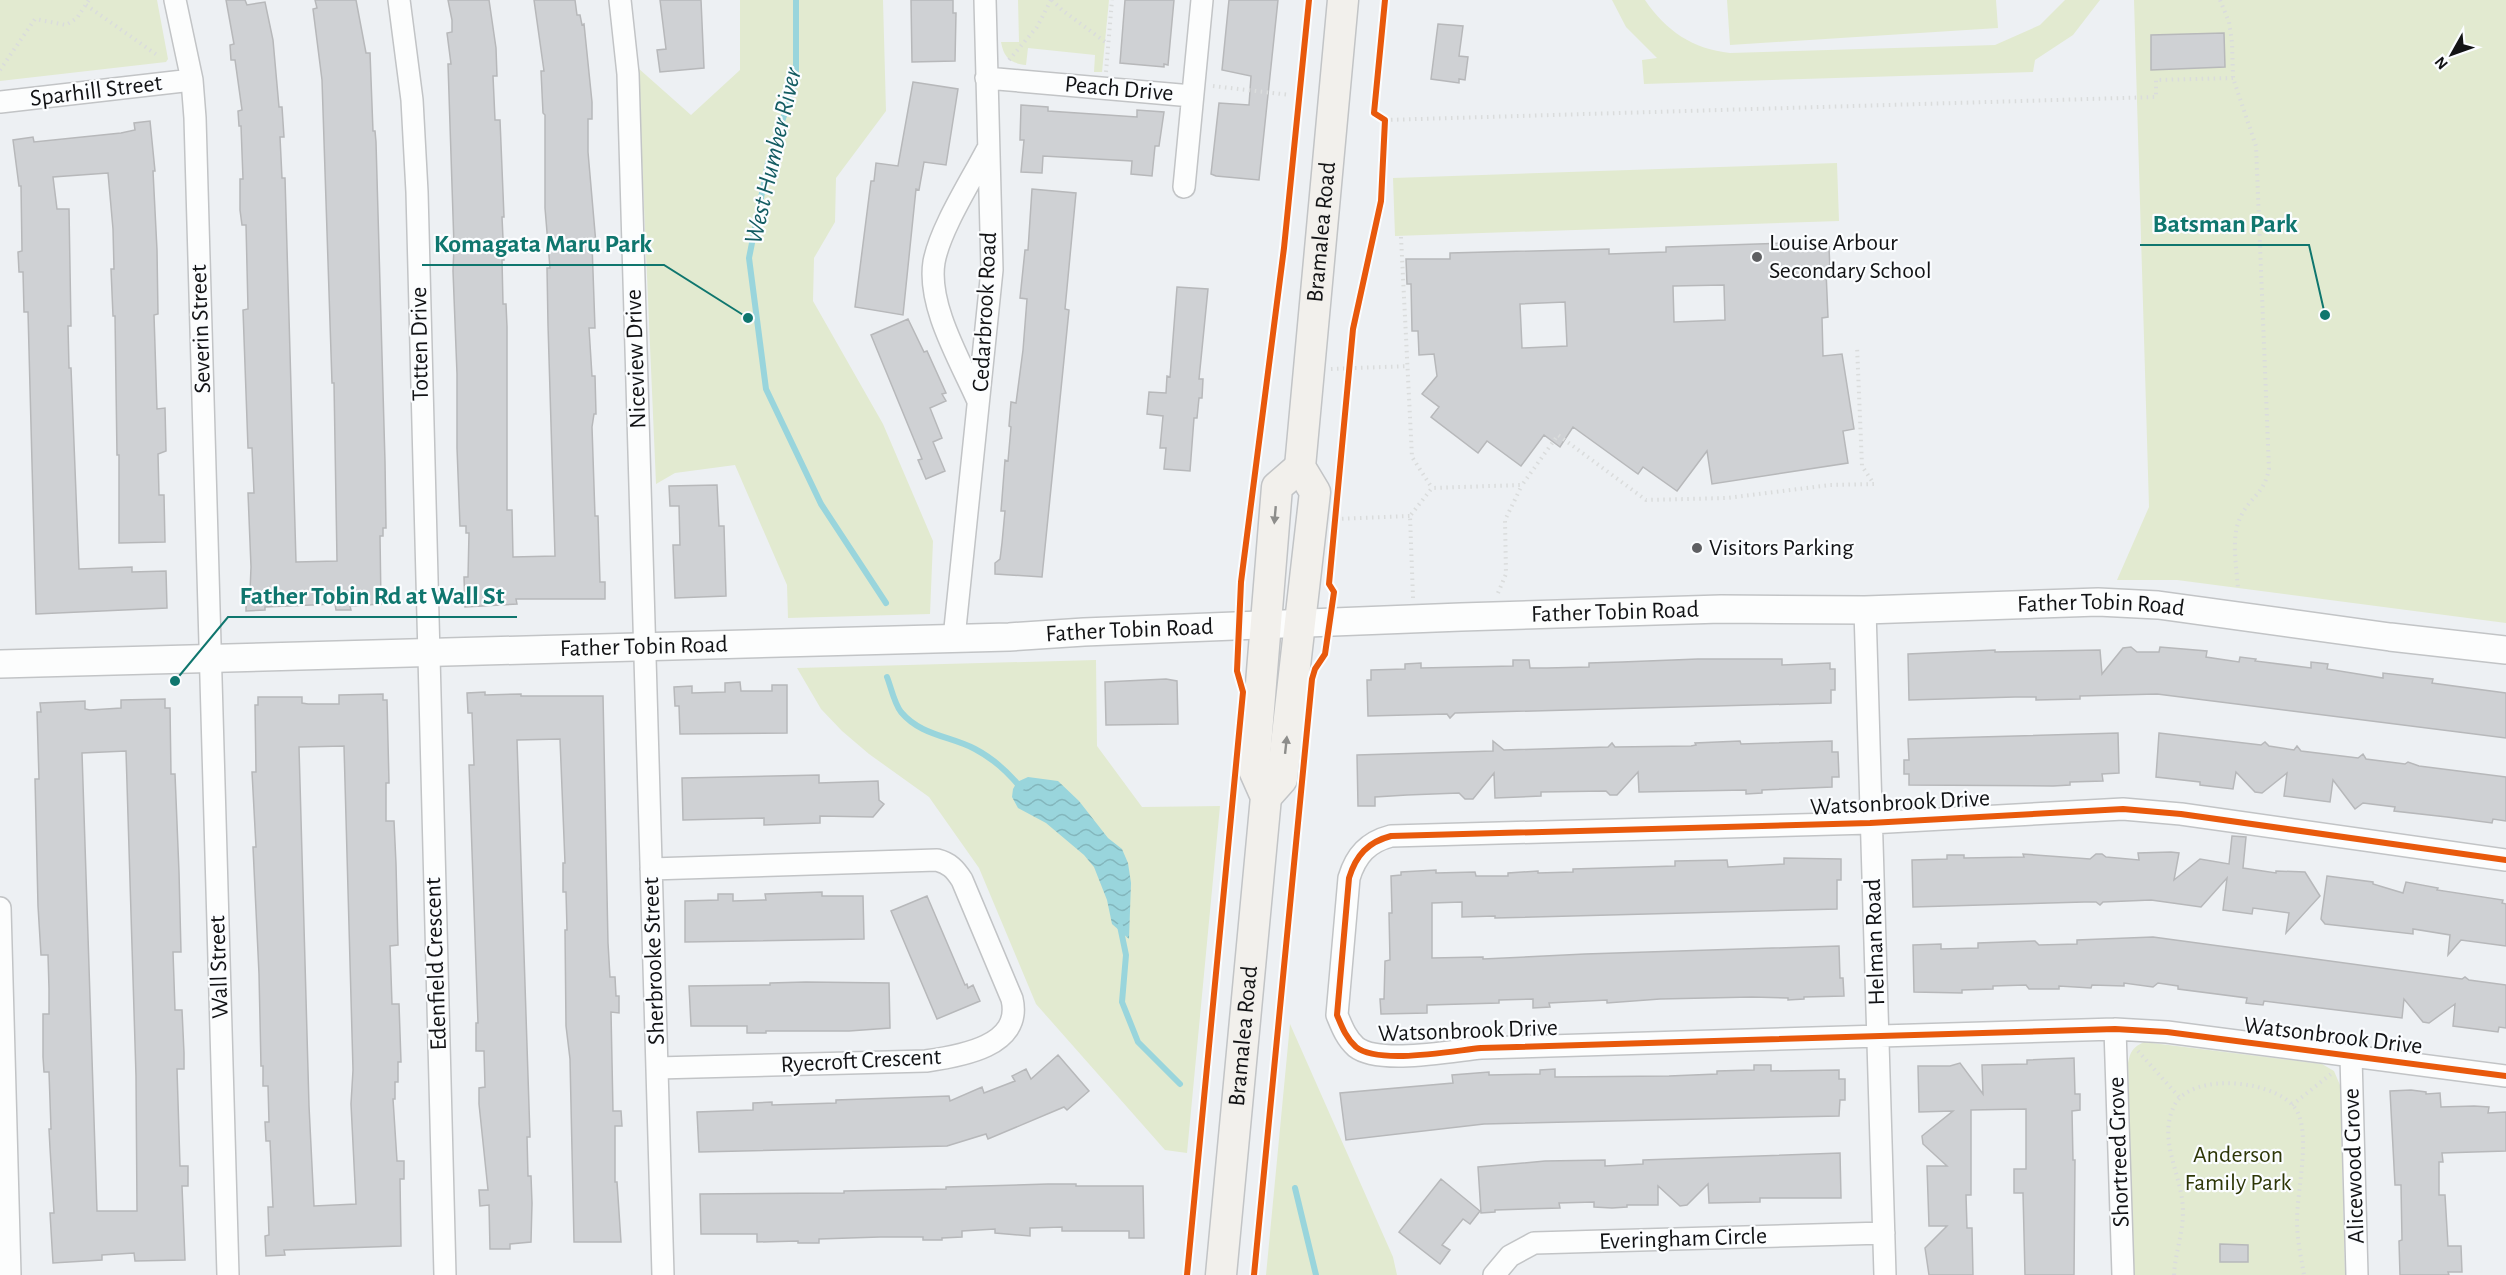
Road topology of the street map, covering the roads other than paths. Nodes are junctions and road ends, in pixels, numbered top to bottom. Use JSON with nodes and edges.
{"nodes":[{"id":1,"x":176,"y":0,"type":"edge"},
{"id":2,"x":399,"y":0,"type":"edge"},
{"id":3,"x":620,"y":0,"type":"edge"},
{"id":4,"x":985,"y":0,"type":"edge"},
{"id":5,"x":1202,"y":0,"type":"edge"},
{"id":6,"x":1343,"y":0,"type":"edge"},
{"id":7,"x":986,"y":78,"type":"junction"},
{"id":8,"x":192,"y":80,"type":"junction"},
{"id":9,"x":1199,"y":90,"type":"junction"},
{"id":10,"x":0,"y":102,"type":"edge"},
{"id":11,"x":988,"y":147,"type":"junction"},
{"id":12,"x":1184,"y":187,"type":"dead end"},
{"id":13,"x":979,"y":405,"type":"junction"},
{"id":14,"x":1300,"y":467,"type":"junction"},
{"id":15,"x":1866,"y":610,"type":"junction"},
{"id":16,"x":1300,"y":623,"type":"junction"},
{"id":17,"x":1266,"y":625,"type":"junction"},
{"id":18,"x":954,"y":638,"type":"junction"},
{"id":19,"x":645,"y":647,"type":"junction"},
{"id":20,"x":2506,"y":650,"type":"edge"},
{"id":21,"x":427,"y":654,"type":"junction"},
{"id":22,"x":210,"y":660,"type":"junction"},
{"id":23,"x":0,"y":664,"type":"edge"},
{"id":24,"x":1266,"y":797,"type":"junction"},
{"id":25,"x":1870,"y":824,"type":"junction"},
{"id":26,"x":2506,"y":860,"type":"edge"},
{"id":27,"x":651,"y":869,"type":"junction"},
{"id":28,"x":0,"y":908,"type":"edge"},
{"id":29,"x":2115,"y":1029,"type":"junction"},
{"id":30,"x":1878,"y":1037,"type":"junction"},
{"id":31,"x":2350,"y":1057,"type":"junction"},
{"id":32,"x":657,"y":1068,"type":"junction"},
{"id":33,"x":2506,"y":1076,"type":"edge"},
{"id":34,"x":1884,"y":1233,"type":"junction"},
{"id":35,"x":10,"y":1275,"type":"edge"},
{"id":36,"x":228,"y":1275,"type":"edge"},
{"id":37,"x":445,"y":1275,"type":"edge"},
{"id":38,"x":663,"y":1275,"type":"edge"},
{"id":39,"x":1221,"y":1275,"type":"edge"},
{"id":40,"x":1494,"y":1275,"type":"edge"},
{"id":41,"x":1885,"y":1275,"type":"edge"},
{"id":42,"x":2123,"y":1275,"type":"edge"},
{"id":43,"x":2357,"y":1275,"type":"edge"}],
"edges":[{"from":1,"to":8,"type":"street","name":"Severin Street"},
{"from":2,"to":21,"type":"street","name":"Totten Drive"},
{"from":3,"to":19,"type":"street","name":"Niceview Drive"},
{"from":4,"to":7,"type":"street","name":"Cedarbrook Road"},
{"from":5,"to":9,"type":"street","name":"Peach Drive"},
{"from":6,"to":14,"type":"main road","name":"Bramalea Road"},
{"from":7,"to":9,"type":"street","name":"Peach Drive"},
{"from":7,"to":11,"type":"street","name":"Cedarbrook Road"},
{"from":8,"to":10,"type":"street","name":"Sparhill Street"},
{"from":8,"to":22,"type":"street","name":"Severin Street"},
{"from":9,"to":12,"type":"street"},
{"from":11,"to":13,"type":"street","name":"Cedarbrook Road"},
{"from":11,"to":13,"type":"street","name":"Cedarbrook Road"},
{"from":13,"to":18,"type":"street","name":"Cedarbrook Road"},
{"from":14,"to":16,"type":"main road","name":"Bramalea Road"},
{"from":14,"to":17,"type":"main road","name":"Bramalea Road","one_way":true},
{"from":15,"to":16,"type":"street","name":"Father Tobin Road"},
{"from":15,"to":20,"type":"street","name":"Father Tobin Road"},
{"from":15,"to":25,"type":"street","name":"Helman Road"},
{"from":16,"to":17,"type":"street","name":"Father Tobin Road"},
{"from":24,"to":16,"type":"main road","name":"Bramalea Road","one_way":true},
{"from":17,"to":18,"type":"street","name":"Father Tobin Road"},
{"from":17,"to":24,"type":"main road","name":"Bramalea Road"},
{"from":18,"to":19,"type":"street","name":"Father Tobin Road"},
{"from":19,"to":21,"type":"street","name":"Father Tobin Road"},
{"from":19,"to":27,"type":"street","name":"Sherbrooke Street"},
{"from":21,"to":22,"type":"street","name":"Father Tobin Road"},
{"from":21,"to":37,"type":"street","name":"Edenfield Crescent"},
{"from":22,"to":23,"type":"street","name":"Father Tobin Road"},
{"from":22,"to":36,"type":"street","name":"Wall Street"},
{"from":24,"to":39,"type":"main road","name":"Bramalea Road"},
{"from":25,"to":26,"type":"street","name":"Watsonbrook Drive"},
{"from":25,"to":30,"type":"street","name":"Helman Road"},
{"from":25,"to":30,"type":"street","name":"Watsonbrook Drive"},
{"from":27,"to":32,"type":"street","name":"Sherbrooke Street"},
{"from":27,"to":32,"type":"street","name":"Ryecroft Crescent"},
{"from":28,"to":35,"type":"street"},
{"from":29,"to":30,"type":"street","name":"Watsonbrook Drive"},
{"from":29,"to":31,"type":"street","name":"Watsonbrook Drive"},
{"from":29,"to":42,"type":"street","name":"Shortreed Grove"},
{"from":30,"to":34,"type":"street","name":"Helman Road"},
{"from":31,"to":33,"type":"street","name":"Watsonbrook Drive"},
{"from":31,"to":43,"type":"street","name":"Alicewood Grove"},
{"from":32,"to":38,"type":"street","name":"Sherbrooke Street"},
{"from":34,"to":40,"type":"street","name":"Everingham Circle"},
{"from":34,"to":41,"type":"street","name":"Helman Road"}]}
